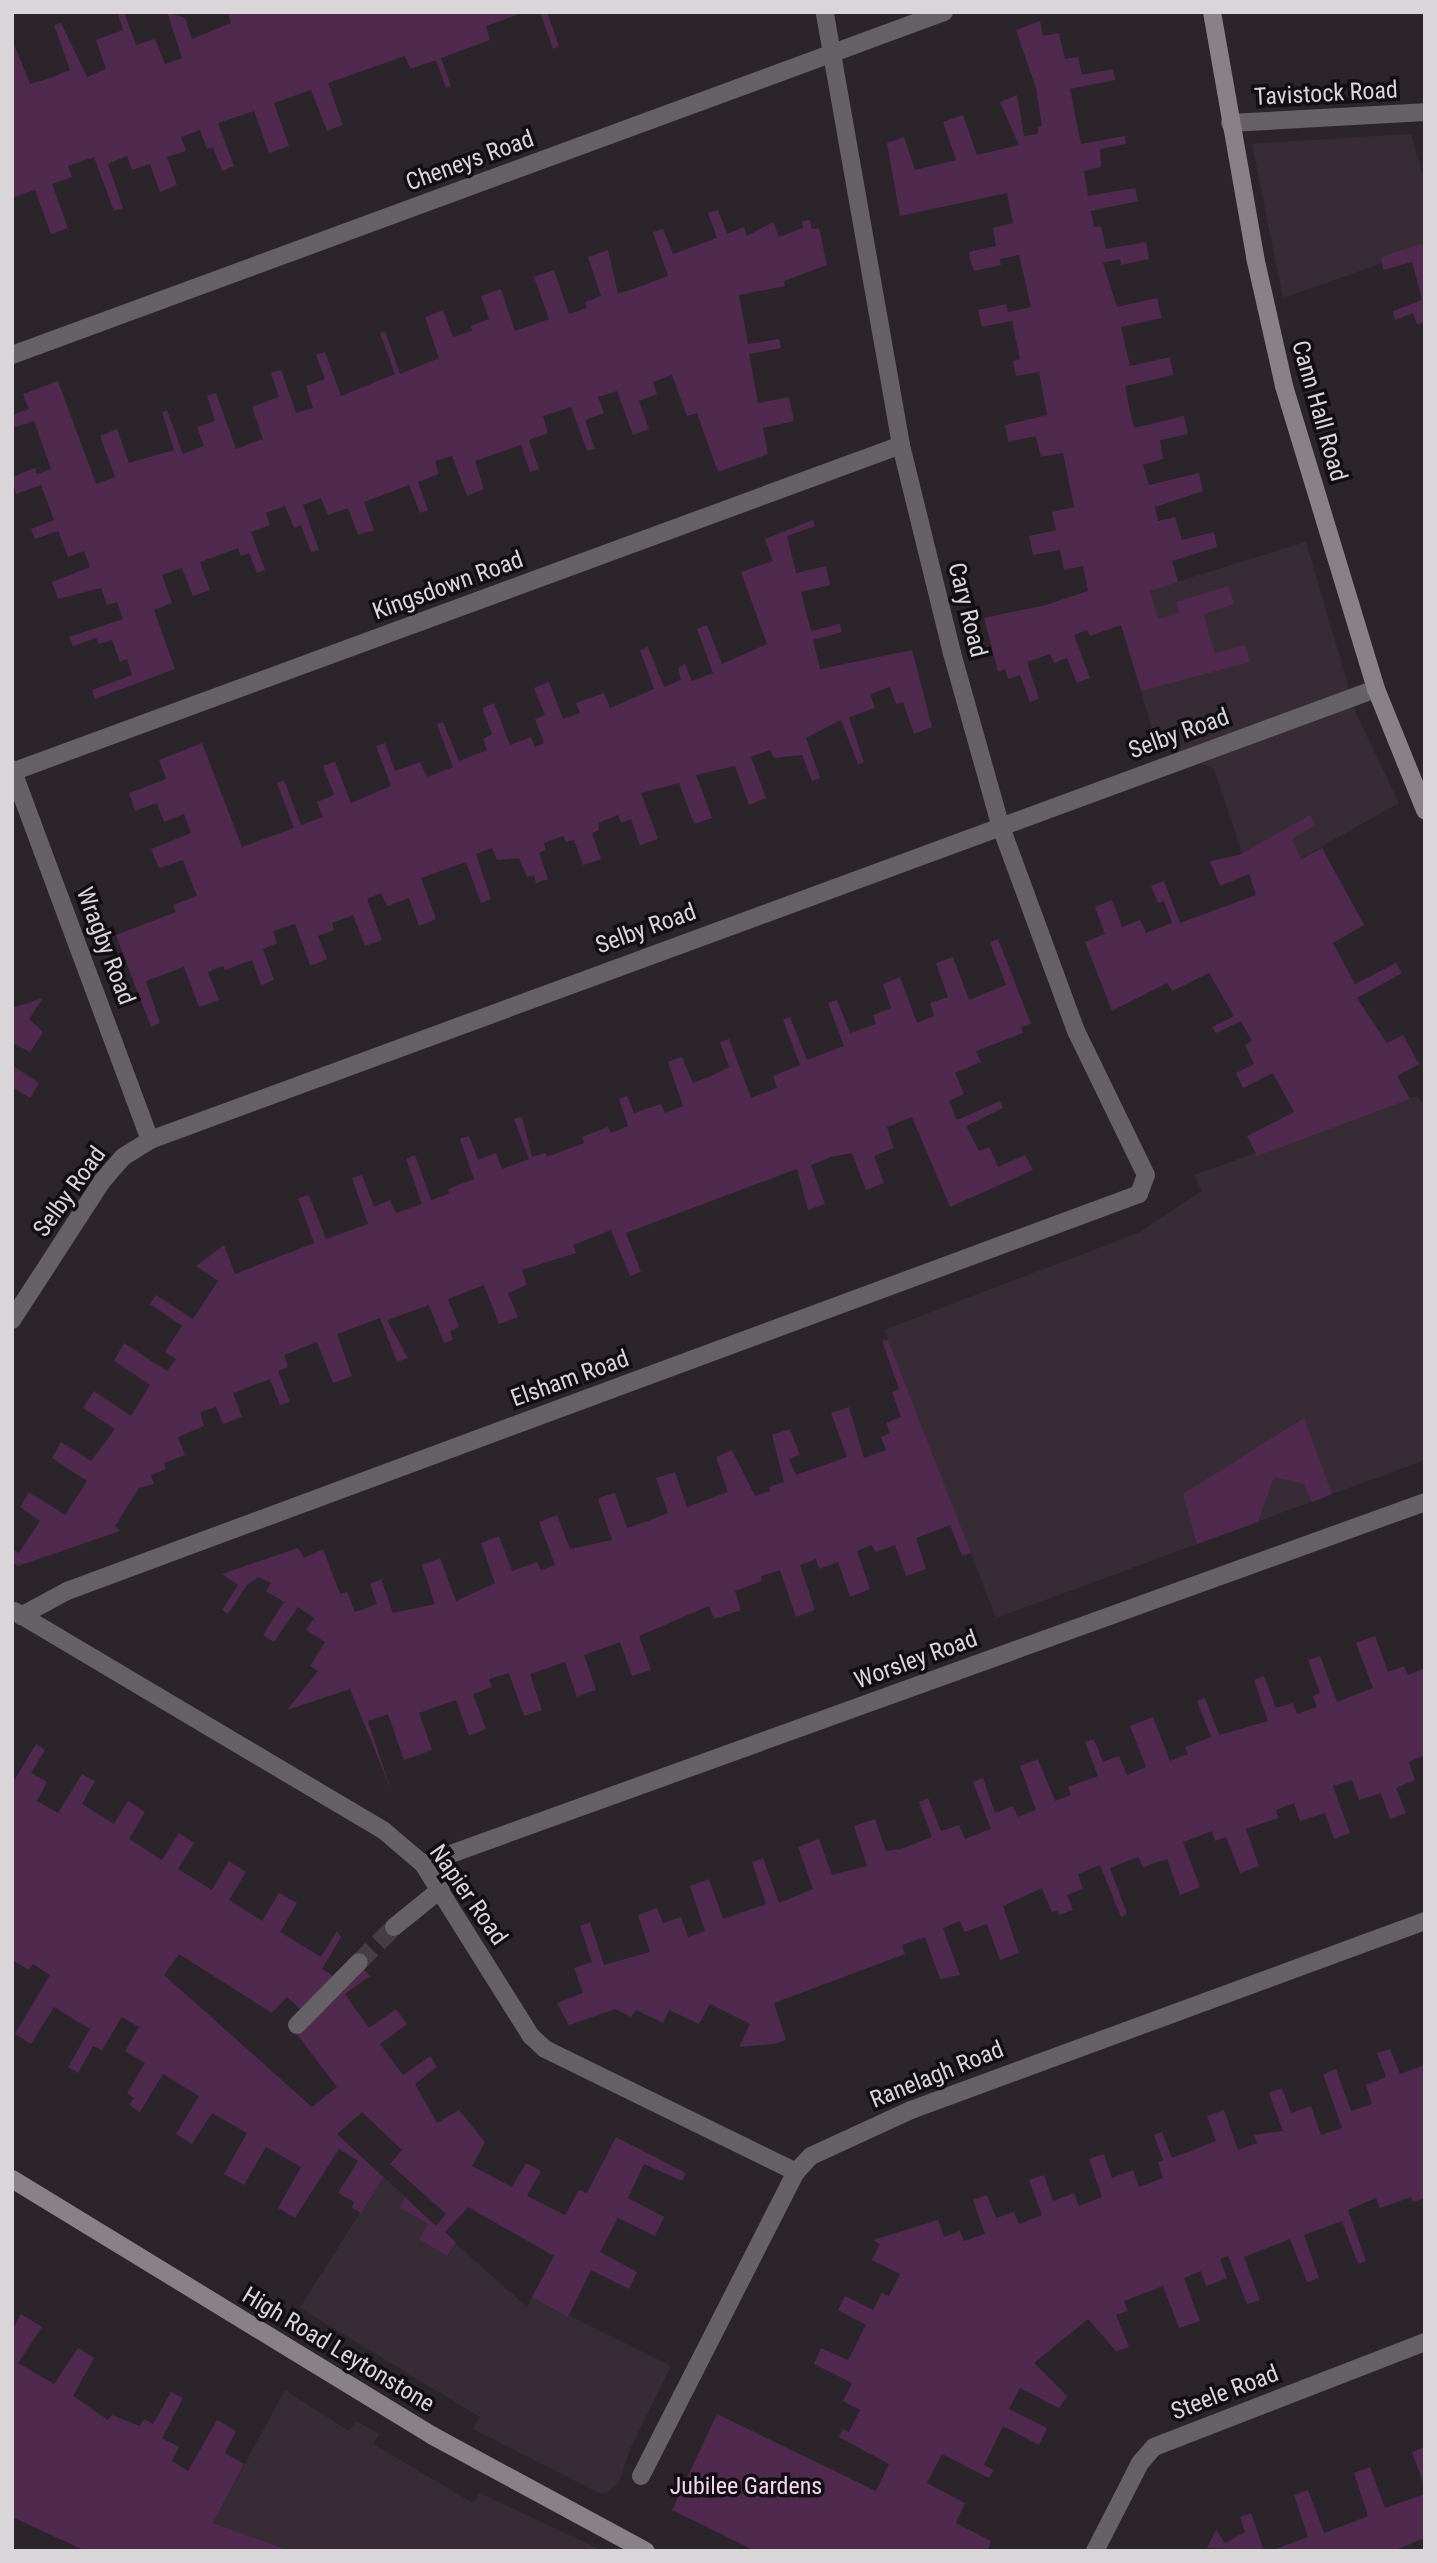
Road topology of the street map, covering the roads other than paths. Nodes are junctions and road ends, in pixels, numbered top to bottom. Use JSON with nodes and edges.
{"nodes":[{"id":1,"x":825,"y":12,"type":"edge"},
{"id":2,"x":944,"y":12,"type":"edge"},
{"id":3,"x":1212,"y":12,"type":"edge"},
{"id":4,"x":834,"y":54,"type":"junction"},
{"id":5,"x":1425,"y":112,"type":"edge"},
{"id":6,"x":1230,"y":124,"type":"junction"},
{"id":7,"x":12,"y":355,"type":"edge"},
{"id":8,"x":901,"y":445,"type":"junction"},
{"id":9,"x":1376,"y":689,"type":"junction"},
{"id":10,"x":13,"y":771,"type":"edge"},
{"id":11,"x":1425,"y":810,"type":"edge"},
{"id":12,"x":1000,"y":824,"type":"junction"},
{"id":13,"x":150,"y":1140,"type":"junction"},
{"id":14,"x":1139,"y":1194,"type":"joint"},
{"id":15,"x":12,"y":1320,"type":"edge"},
{"id":16,"x":1425,"y":1502,"type":"edge"},
{"id":17,"x":17,"y":1613,"type":"edge"},
{"id":18,"x":423,"y":1864,"type":"junction"},
{"id":19,"x":441,"y":1889,"type":"junction"},
{"id":20,"x":1425,"y":1921,"type":"edge"},
{"id":21,"x":394,"y":1927,"type":"tunnel mouth"},
{"id":22,"x":359,"y":1962,"type":"tunnel mouth"},
{"id":23,"x":297,"y":2025,"type":"dead end"},
{"id":24,"x":796,"y":2172,"type":"junction"},
{"id":25,"x":12,"y":2179,"type":"edge"},
{"id":26,"x":1425,"y":2342,"type":"edge"},
{"id":27,"x":641,"y":2476,"type":"dead end"},
{"id":28,"x":646,"y":2551,"type":"edge"},
{"id":29,"x":1095,"y":2551,"type":"edge"}],
"edges":[{"from":1,"to":4,"type":"street","name":"Cary Road"},
{"from":2,"to":4,"type":"street","name":"Cheneys Road"},
{"from":3,"to":6,"type":"street","name":"Cann Hall Road"},
{"from":4,"to":7,"type":"street","name":"Cheneys Road"},
{"from":4,"to":8,"type":"street","name":"Cary Road"},
{"from":5,"to":6,"type":"street","name":"Tavistock Road"},
{"from":6,"to":9,"type":"street","name":"Cann Hall Road"},
{"from":8,"to":10,"type":"street","name":"Kingsdown Road"},
{"from":8,"to":12,"type":"street","name":"Cary Road"},
{"from":9,"to":11,"type":"street","name":"Cann Hall Road"},
{"from":9,"to":12,"type":"street","name":"Selby Road"},
{"from":10,"to":13,"type":"street","name":"Wragby Road"},
{"from":12,"to":13,"type":"street","name":"Selby Road"},
{"from":12,"to":14,"type":"street","name":"Cary Road"},
{"from":13,"to":15,"type":"street","name":"Selby Road"},
{"from":14,"to":17,"type":"street","name":"Elsham Road"},
{"from":16,"to":18,"type":"street","name":"Worsley Road"},
{"from":17,"to":18,"type":"street","name":"Napier Road"},
{"from":18,"to":19,"type":"street","name":"Napier Road"},
{"from":19,"to":21,"type":"street"},
{"from":19,"to":24,"type":"street","name":"Napier Road"},
{"from":20,"to":24,"type":"street","name":"Ranelagh Road"},
{"from":22,"to":23,"type":"street"},
{"from":24,"to":27,"type":"street","name":"Ranelagh Road"},
{"from":25,"to":28,"type":"street","name":"High Road Leytonstone"},
{"from":26,"to":29,"type":"street","name":"Steele Road"}]}
